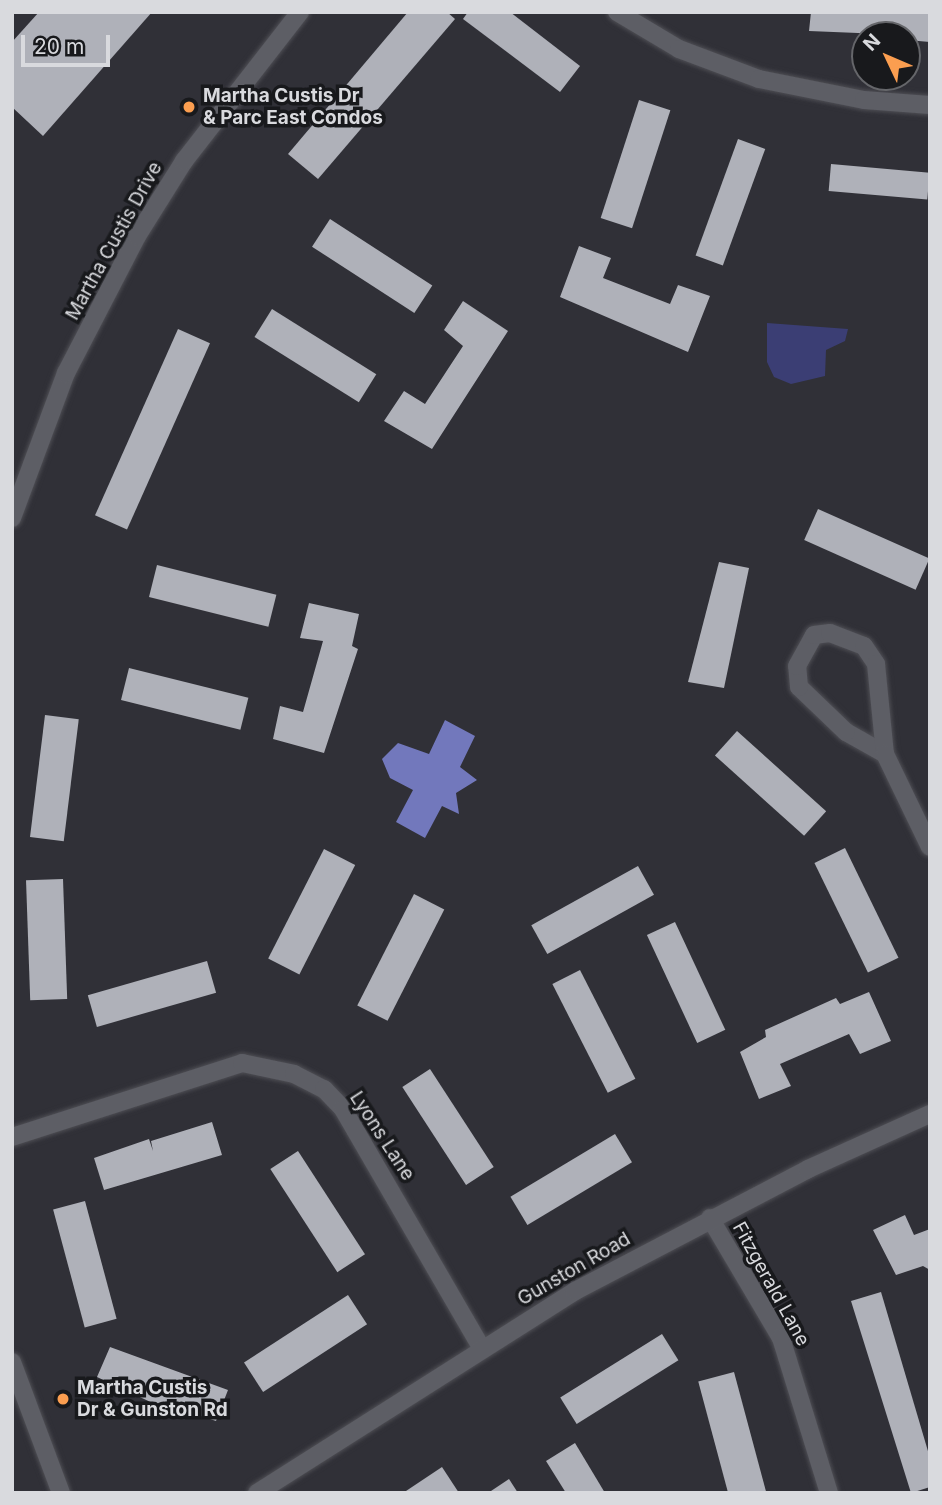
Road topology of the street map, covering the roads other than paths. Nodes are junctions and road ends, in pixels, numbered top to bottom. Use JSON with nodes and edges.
{"nodes":[{"id":1,"x":300,"y":12,"type":"edge"},
{"id":2,"x":617,"y":12,"type":"edge"},
{"id":3,"x":930,"y":105,"type":"edge"},
{"id":4,"x":12,"y":518,"type":"edge"},
{"id":5,"x":885,"y":754,"type":"junction"},
{"id":6,"x":930,"y":847,"type":"edge"},
{"id":7,"x":930,"y":1114,"type":"edge"},
{"id":8,"x":12,"y":1137,"type":"edge"},
{"id":9,"x":710,"y":1218,"type":"junction"},
{"id":10,"x":481,"y":1348,"type":"junction"},
{"id":11,"x":12,"y":1362,"type":"edge"},
{"id":12,"x":61,"y":1493,"type":"edge"},
{"id":13,"x":257,"y":1493,"type":"edge"},
{"id":14,"x":829,"y":1493,"type":"edge"}],
"edges":[{"from":1,"to":4,"type":"street","name":"Martha Custis Drive"},
{"from":2,"to":3,"type":"street"},
{"from":5,"to":5,"type":"street"},
{"from":5,"to":6,"type":"street"},
{"from":7,"to":9,"type":"street","name":"Gunston Road"},
{"from":8,"to":10,"type":"street","name":"Lyons Lane"},
{"from":9,"to":10,"type":"street","name":"Gunston Road"},
{"from":9,"to":14,"type":"street","name":"Fitzgerald Lane"},
{"from":10,"to":13,"type":"street","name":"Gunston Road"},
{"from":11,"to":12,"type":"street"}]}
